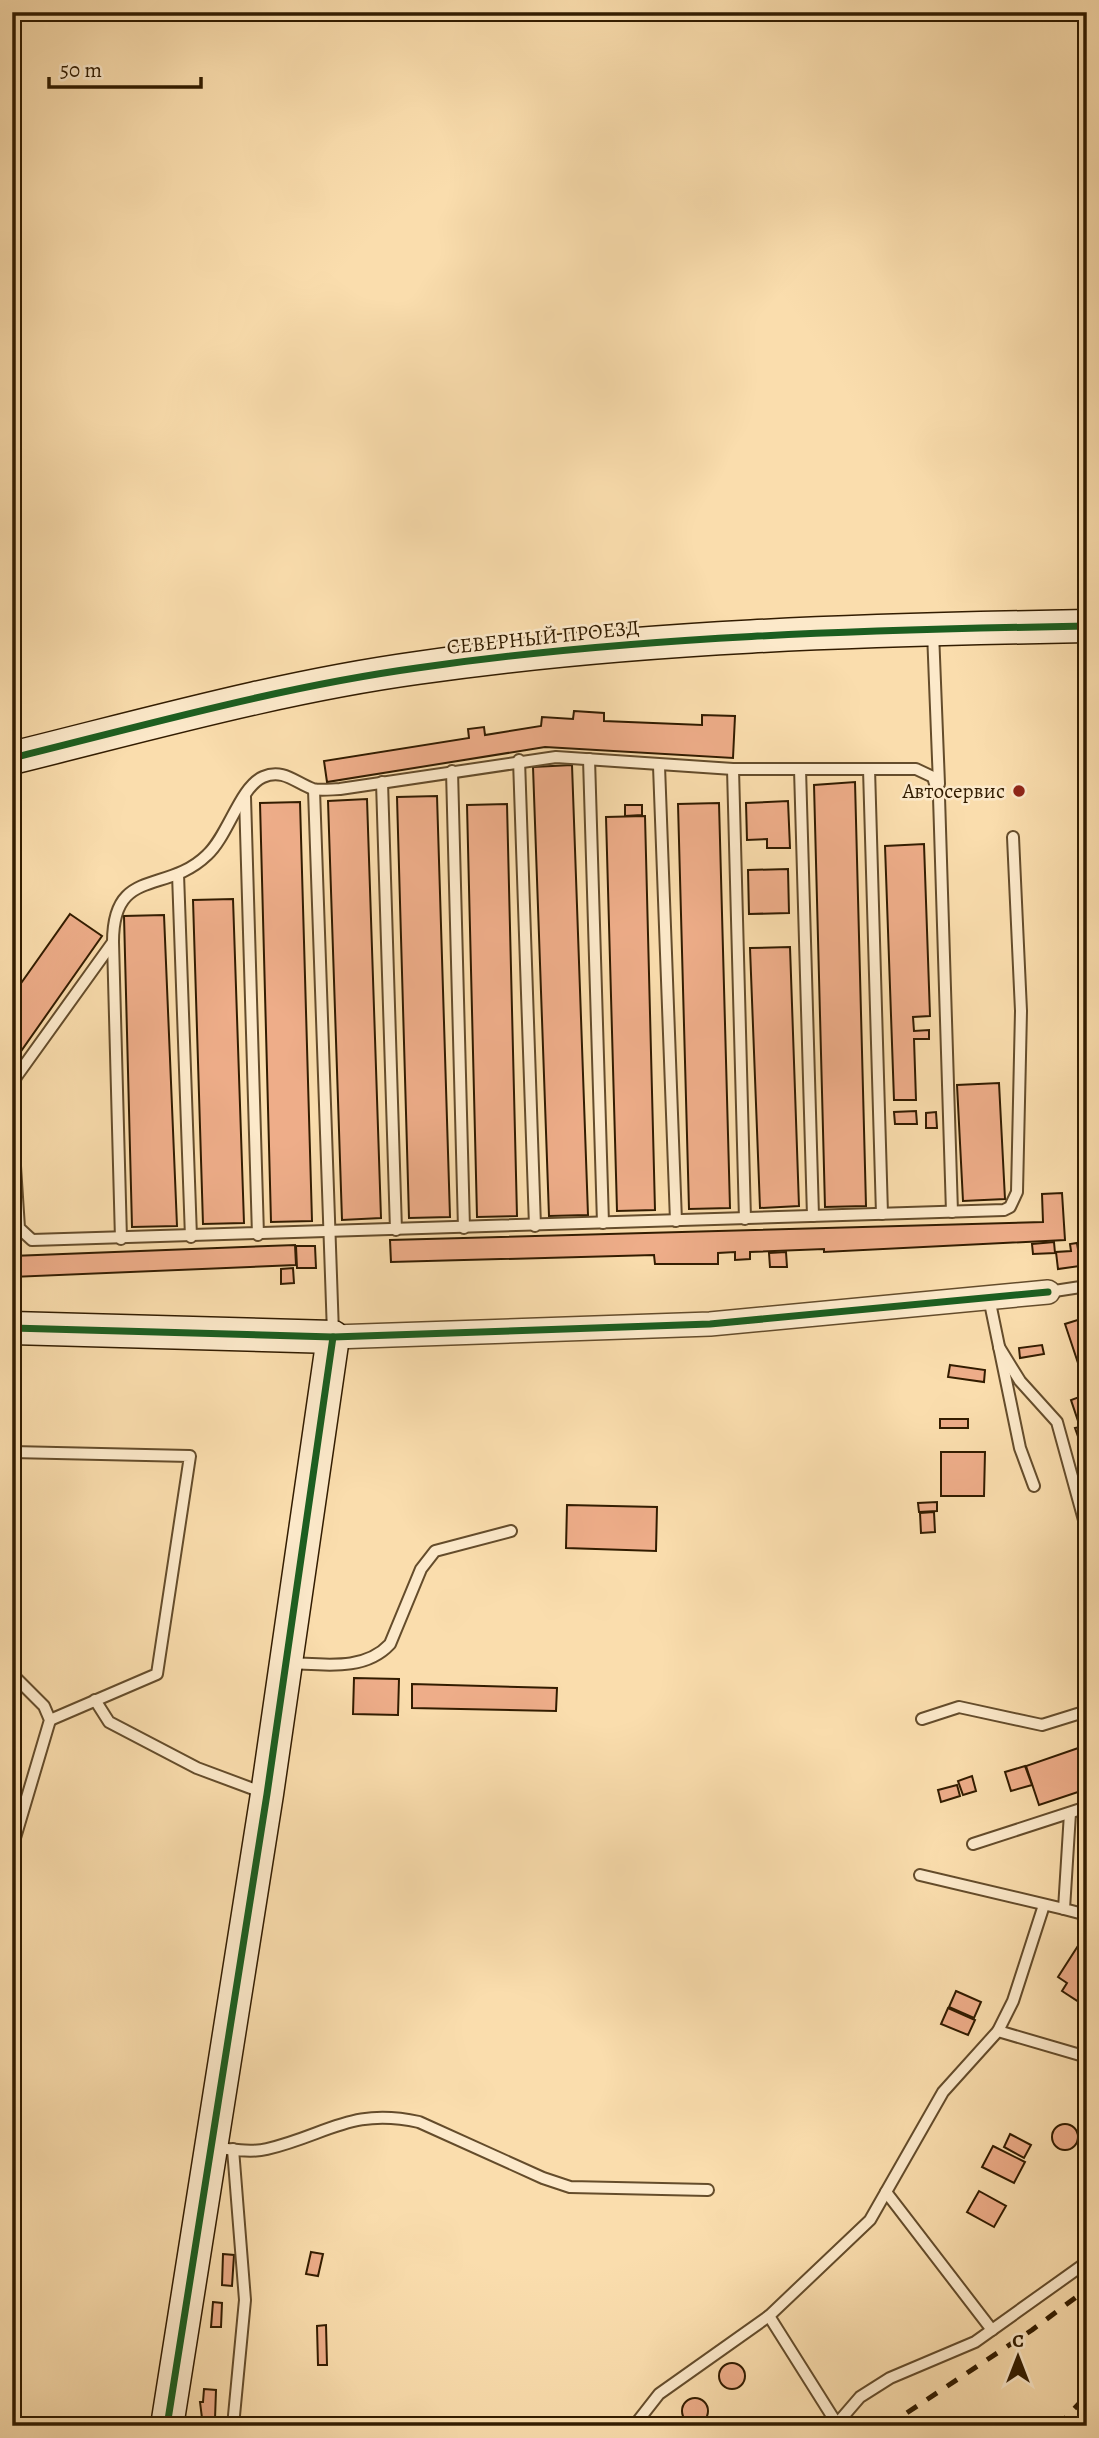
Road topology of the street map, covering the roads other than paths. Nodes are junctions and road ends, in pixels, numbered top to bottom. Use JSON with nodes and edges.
{"nodes":[{"id":1,"x":1087,"y":626,"type":"edge"},
{"id":2,"x":933,"y":629,"type":"junction"},
{"id":3,"x":12,"y":758,"type":"edge"},
{"id":4,"x":589,"y":759,"type":"junction"},
{"id":5,"x":519,"y":760,"type":"junction"},
{"id":6,"x":659,"y":766,"type":"junction"},
{"id":7,"x":733,"y":769,"type":"junction"},
{"id":8,"x":800,"y":769,"type":"junction"},
{"id":9,"x":869,"y":769,"type":"junction"},
{"id":10,"x":452,"y":771,"type":"junction"},
{"id":11,"x":382,"y":782,"type":"junction"},
{"id":12,"x":314,"y":790,"type":"junction"},
{"id":13,"x":245,"y":796,"type":"junction"},
{"id":14,"x":939,"y":797,"type":"junction"},
{"id":15,"x":1013,"y":837,"type":"dead end"},
{"id":16,"x":178,"y":874,"type":"junction"},
{"id":17,"x":113,"y":942,"type":"junction"},
{"id":18,"x":12,"y":1088,"type":"edge"},
{"id":19,"x":12,"y":1120,"type":"edge"},
{"id":20,"x":952,"y":1212,"type":"junction"},
{"id":21,"x":882,"y":1214,"type":"junction"},
{"id":22,"x":813,"y":1216,"type":"junction"},
{"id":23,"x":745,"y":1219,"type":"junction"},
{"id":24,"x":676,"y":1221,"type":"junction"},
{"id":25,"x":603,"y":1223,"type":"junction"},
{"id":26,"x":535,"y":1226,"type":"junction"},
{"id":27,"x":464,"y":1228,"type":"junction"},
{"id":28,"x":396,"y":1230,"type":"junction"},
{"id":29,"x":329,"y":1233,"type":"junction"},
{"id":30,"x":258,"y":1235,"type":"junction"},
{"id":31,"x":191,"y":1237,"type":"junction"},
{"id":32,"x":121,"y":1239,"type":"junction"},
{"id":33,"x":1087,"y":1286,"type":"edge"},
{"id":34,"x":1048,"y":1292,"type":"joint"},
{"id":35,"x":989,"y":1298,"type":"junction"},
{"id":36,"x":12,"y":1328,"type":"edge"},
{"id":37,"x":333,"y":1337,"type":"junction"},
{"id":38,"x":999,"y":1347,"type":"junction"},
{"id":39,"x":12,"y":1452,"type":"edge"},
{"id":40,"x":1034,"y":1486,"type":"dead end"},
{"id":41,"x":512,"y":1531,"type":"dead end"},
{"id":42,"x":1087,"y":1531,"type":"edge"},
{"id":43,"x":286,"y":1663,"type":"junction"},
{"id":44,"x":12,"y":1674,"type":"edge"},
{"id":45,"x":95,"y":1700,"type":"junction"},
{"id":46,"x":1087,"y":1711,"type":"edge"},
{"id":47,"x":922,"y":1718,"type":"dead end"},
{"id":48,"x":50,"y":1720,"type":"junction"},
{"id":49,"x":267,"y":1794,"type":"junction"},
{"id":50,"x":1087,"y":1807,"type":"edge"},
{"id":51,"x":1070,"y":1812,"type":"junction"},
{"id":52,"x":973,"y":1844,"type":"dead end"},
{"id":53,"x":12,"y":1848,"type":"edge"},
{"id":54,"x":919,"y":1875,"type":"dead end"},
{"id":55,"x":1044,"y":1905,"type":"junction"},
{"id":56,"x":1064,"y":1909,"type":"junction"},
{"id":57,"x":1087,"y":1915,"type":"edge"},
{"id":58,"x":998,"y":2031,"type":"junction"},
{"id":59,"x":1087,"y":2057,"type":"edge"},
{"id":60,"x":222,"y":2148,"type":"junction"},
{"id":61,"x":708,"y":2190,"type":"dead end"},
{"id":62,"x":886,"y":2192,"type":"junction"},
{"id":63,"x":1087,"y":2262,"type":"edge"},
{"id":64,"x":769,"y":2316,"type":"junction"},
{"id":65,"x":992,"y":2330,"type":"junction"},
{"id":66,"x":836,"y":2425,"type":"edge"},
{"id":67,"x":167,"y":2426,"type":"edge"},
{"id":68,"x":233,"y":2426,"type":"edge"},
{"id":69,"x":634,"y":2426,"type":"edge"}],
"edges":[{"from":1,"to":2,"type":"street","name":"СЕВЕРНЫЙ ПРОЕЗД"},
{"from":2,"to":3,"type":"street","name":"СЕВЕРНЫЙ ПРОЕЗД"},
{"from":2,"to":14,"type":"lane"},
{"from":4,"to":5,"type":"lane"},
{"from":4,"to":6,"type":"lane"},
{"from":4,"to":25,"type":"lane"},
{"from":5,"to":10,"type":"lane"},
{"from":5,"to":26,"type":"lane"},
{"from":6,"to":7,"type":"lane"},
{"from":6,"to":24,"type":"lane"},
{"from":7,"to":8,"type":"lane"},
{"from":7,"to":23,"type":"lane"},
{"from":8,"to":9,"type":"lane"},
{"from":8,"to":22,"type":"lane"},
{"from":9,"to":14,"type":"lane"},
{"from":9,"to":21,"type":"lane"},
{"from":10,"to":11,"type":"lane"},
{"from":10,"to":27,"type":"lane"},
{"from":11,"to":12,"type":"lane"},
{"from":11,"to":28,"type":"lane"},
{"from":12,"to":13,"type":"lane"},
{"from":12,"to":29,"type":"lane"},
{"from":13,"to":16,"type":"lane"},
{"from":13,"to":30,"type":"lane"},
{"from":14,"to":20,"type":"lane"},
{"from":15,"to":20,"type":"lane"},
{"from":16,"to":17,"type":"lane"},
{"from":16,"to":31,"type":"lane"},
{"from":17,"to":18,"type":"lane"},
{"from":17,"to":32,"type":"lane"},
{"from":19,"to":32,"type":"lane"},
{"from":20,"to":21,"type":"lane"},
{"from":21,"to":22,"type":"lane"},
{"from":22,"to":23,"type":"lane"},
{"from":23,"to":24,"type":"lane"},
{"from":24,"to":25,"type":"lane"},
{"from":25,"to":26,"type":"lane"},
{"from":26,"to":27,"type":"lane"},
{"from":27,"to":28,"type":"lane"},
{"from":28,"to":29,"type":"lane"},
{"from":29,"to":30,"type":"lane"},
{"from":29,"to":37,"type":"lane"},
{"from":30,"to":31,"type":"lane"},
{"from":31,"to":32,"type":"lane"},
{"from":33,"to":34,"type":"lane"},
{"from":34,"to":35,"type":"street"},
{"from":35,"to":37,"type":"street"},
{"from":35,"to":38,"type":"lane"},
{"from":36,"to":37,"type":"street"},
{"from":37,"to":43,"type":"street"},
{"from":38,"to":40,"type":"lane"},
{"from":38,"to":42,"type":"lane"},
{"from":39,"to":45,"type":"lane"},
{"from":41,"to":43,"type":"lane"},
{"from":43,"to":49,"type":"street"},
{"from":44,"to":48,"type":"lane"},
{"from":45,"to":48,"type":"lane"},
{"from":45,"to":49,"type":"lane"},
{"from":46,"to":47,"type":"lane"},
{"from":48,"to":53,"type":"lane"},
{"from":49,"to":60,"type":"street"},
{"from":50,"to":51,"type":"lane"},
{"from":51,"to":52,"type":"lane"},
{"from":51,"to":56,"type":"lane"},
{"from":54,"to":55,"type":"lane"},
{"from":55,"to":56,"type":"lane"},
{"from":55,"to":58,"type":"lane"},
{"from":56,"to":57,"type":"lane"},
{"from":58,"to":59,"type":"lane"},
{"from":58,"to":62,"type":"lane"},
{"from":60,"to":61,"type":"lane"},
{"from":60,"to":67,"type":"street"},
{"from":60,"to":68,"type":"lane"},
{"from":62,"to":64,"type":"lane"},
{"from":62,"to":65,"type":"lane"},
{"from":63,"to":65,"type":"lane"},
{"from":64,"to":66,"type":"lane"},
{"from":64,"to":69,"type":"lane"},
{"from":65,"to":66,"type":"lane"}]}
